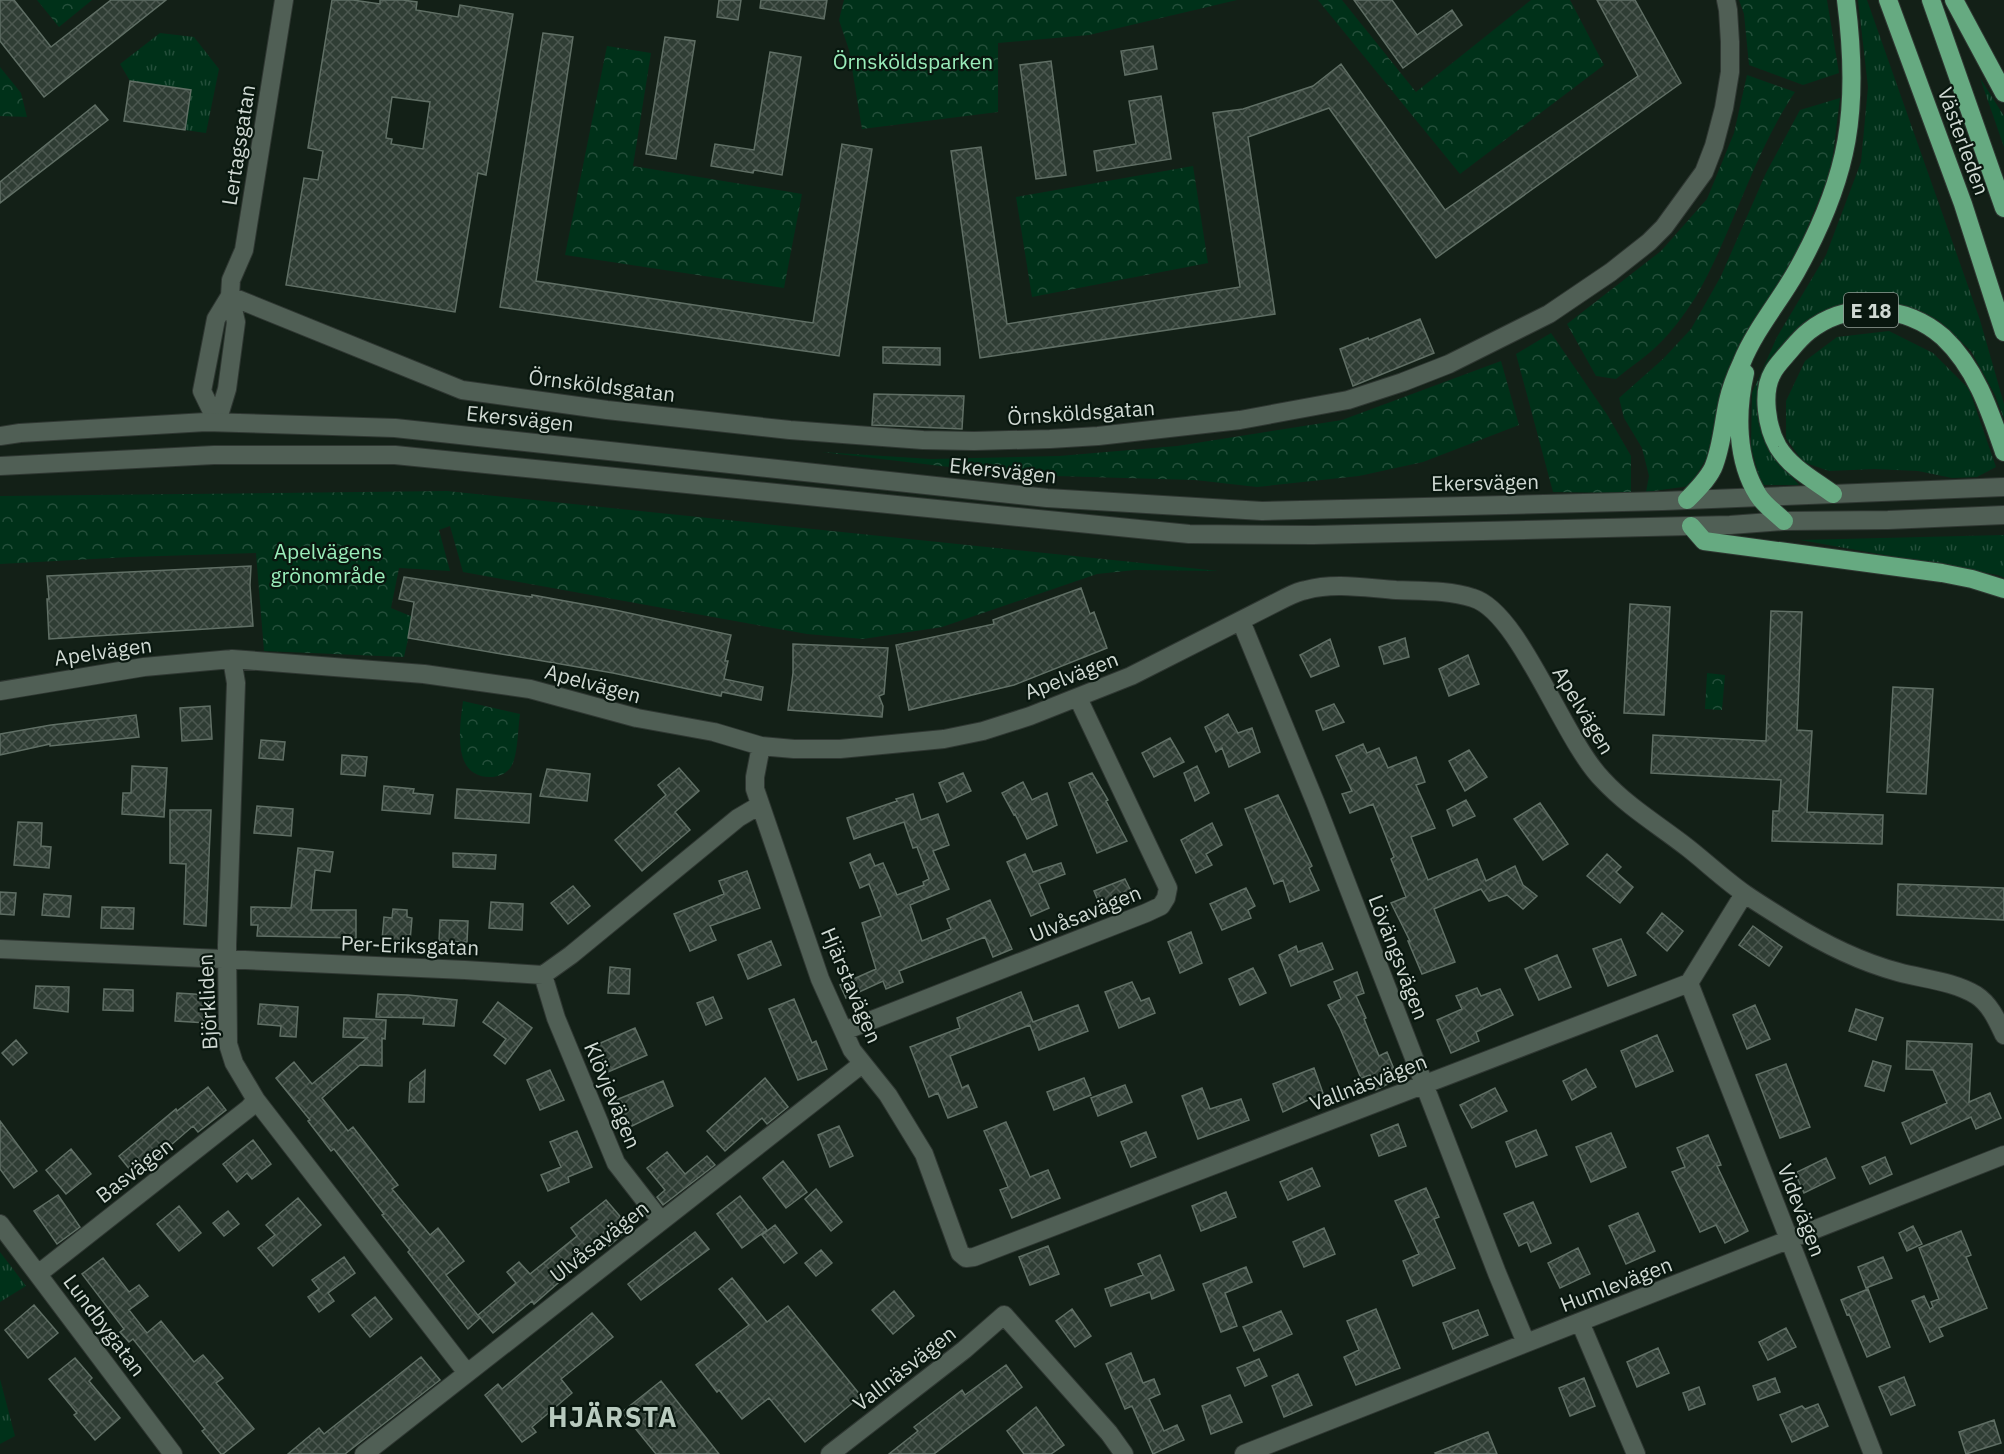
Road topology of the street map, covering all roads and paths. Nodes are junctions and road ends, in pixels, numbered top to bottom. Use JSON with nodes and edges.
{"nodes":[{"id":1,"x":284,"y":0,"type":"edge"},
{"id":2,"x":1726,"y":0,"type":"edge"},
{"id":3,"x":1846,"y":0,"type":"edge"},
{"id":4,"x":1888,"y":0,"type":"edge"},
{"id":5,"x":1931,"y":0,"type":"edge"},
{"id":6,"x":1954,"y":0,"type":"edge"},
{"id":7,"x":2004,"y":93,"type":"edge"},
{"id":8,"x":2004,"y":208,"type":"edge"},
{"id":9,"x":230,"y":296,"type":"junction"},
{"id":10,"x":1763,"y":324,"type":"junction"},
{"id":11,"x":2004,"y":332,"type":"edge"},
{"id":12,"x":217,"y":422,"type":"junction"},
{"id":13,"x":0,"y":436,"type":"edge"},
{"id":14,"x":628,"y":452,"type":"junction"},
{"id":15,"x":2004,"y":452,"type":"edge"},
{"id":16,"x":214,"y":455,"type":"junction"},
{"id":17,"x":0,"y":466,"type":"edge"},
{"id":18,"x":625,"y":476,"type":"junction"},
{"id":19,"x":2004,"y":487,"type":"edge"},
{"id":20,"x":1833,"y":494,"type":"junction"},
{"id":21,"x":1759,"y":497,"type":"junction"},
{"id":22,"x":1688,"y":500,"type":"junction"},
{"id":23,"x":2004,"y":515,"type":"edge"},
{"id":24,"x":1784,"y":521,"type":"junction"},
{"id":25,"x":1691,"y":526,"type":"junction"},
{"id":26,"x":2004,"y":589,"type":"edge"},
{"id":27,"x":1241,"y":621,"type":"junction"},
{"id":28,"x":232,"y":659,"type":"junction"},
{"id":29,"x":0,"y":691,"type":"edge"},
{"id":30,"x":1078,"y":698,"type":"junction"},
{"id":31,"x":760,"y":746,"type":"junction"},
{"id":32,"x":759,"y":805,"type":"junction"},
{"id":33,"x":1744,"y":894,"type":"junction"},
{"id":34,"x":0,"y":949,"type":"edge"},
{"id":35,"x":228,"y":960,"type":"junction"},
{"id":36,"x":543,"y":975,"type":"junction"},
{"id":37,"x":1689,"y":983,"type":"junction"},
{"id":38,"x":844,"y":1031,"type":"junction"},
{"id":39,"x":2004,"y":1035,"type":"edge"},
{"id":40,"x":862,"y":1064,"type":"junction"},
{"id":41,"x":1424,"y":1084,"type":"junction"},
{"id":42,"x":256,"y":1100,"type":"junction"},
{"id":43,"x":2004,"y":1155,"type":"edge"},
{"id":44,"x":661,"y":1221,"type":"junction"},
{"id":45,"x":0,"y":1224,"type":"edge"},
{"id":46,"x":1789,"y":1240,"type":"junction"},
{"id":47,"x":966,"y":1258,"type":"joint"},
{"id":48,"x":38,"y":1274,"type":"junction"},
{"id":49,"x":1580,"y":1322,"type":"junction"},
{"id":50,"x":1526,"y":1343,"type":"junction"},
{"id":51,"x":467,"y":1373,"type":"junction"},
{"id":52,"x":174,"y":1454,"type":"edge"},
{"id":53,"x":364,"y":1454,"type":"edge"},
{"id":54,"x":830,"y":1454,"type":"edge"},
{"id":55,"x":1124,"y":1454,"type":"edge"},
{"id":56,"x":1244,"y":1454,"type":"edge"},
{"id":57,"x":1636,"y":1454,"type":"edge"},
{"id":58,"x":1873,"y":1454,"type":"edge"}],
"edges":[{"from":1,"to":9,"type":"street","name":"Lertagsgatan"},
{"from":2,"to":9,"type":"street","name":"Örnsköldsgatan"},
{"from":3,"to":10,"type":"highway"},
{"from":4,"to":11,"type":"highway","name":"Västerleden"},
{"from":5,"to":8,"type":"highway","name":"Västerleden"},
{"from":6,"to":7,"type":"highway"},
{"from":9,"to":12,"type":"street","name":"Lertagsgatan"},
{"from":10,"to":21,"type":"highway"},
{"from":10,"to":22,"type":"highway"},
{"from":12,"to":13,"type":"street","name":"Ekersvägen"},
{"from":12,"to":14,"type":"street","name":"Ekersvägen"},
{"from":12,"to":16,"type":"street","name":"Lertagsgatan"},
{"from":14,"to":18,"type":"street"},
{"from":14,"to":22,"type":"street","name":"Ekersvägen"},
{"from":15,"to":20,"type":"highway","number":"E 18"},
{"from":16,"to":17,"type":"street"},
{"from":16,"to":18,"type":"street"},
{"from":18,"to":25,"type":"street"},
{"from":19,"to":20,"type":"street","name":"Ekersvägen"},
{"from":20,"to":21,"type":"street","name":"Ekersvägen"},
{"from":21,"to":22,"type":"street","name":"Ekersvägen"},
{"from":21,"to":24,"type":"highway"},
{"from":23,"to":24,"type":"street"},
{"from":24,"to":25,"type":"street"},
{"from":25,"to":26,"type":"highway"},
{"from":27,"to":30,"type":"street","name":"Apelvägen"},
{"from":27,"to":33,"type":"street","name":"Apelvägen"},
{"from":27,"to":41,"type":"street","name":"Lövängsvägen"},
{"from":28,"to":29,"type":"street","name":"Apelvägen"},
{"from":28,"to":31,"type":"street","name":"Apelvägen"},
{"from":28,"to":35,"type":"street","name":"Björkliden"},
{"from":30,"to":31,"type":"street","name":"Apelvägen"},
{"from":30,"to":38,"type":"street","name":"Ulvåsavägen"},
{"from":31,"to":32,"type":"street","name":"Hjärstavägen"},
{"from":32,"to":36,"type":"street"},
{"from":32,"to":38,"type":"street","name":"Hjärstavägen"},
{"from":33,"to":37,"type":"street"},
{"from":33,"to":39,"type":"street","name":"Apelvägen"},
{"from":34,"to":35,"type":"street","name":"Per-Eriksgatan"},
{"from":35,"to":36,"type":"street","name":"Per-Eriksgatan"},
{"from":35,"to":42,"type":"street","name":"Björkliden"},
{"from":36,"to":44,"type":"street","name":"Klövjevägen"},
{"from":37,"to":41,"type":"street","name":"Vallnäsvägen"},
{"from":37,"to":46,"type":"street","name":"Videvägen"},
{"from":38,"to":40,"type":"street","name":"Hjärstavägen"},
{"from":40,"to":44,"type":"street","name":"Ulvåsavägen"},
{"from":40,"to":47,"type":"street","name":"Hjärstavägen"},
{"from":41,"to":47,"type":"street","name":"Vallnäsvägen"},
{"from":41,"to":50,"type":"street","name":"Lövängsvägen"},
{"from":42,"to":48,"type":"street","name":"Basvägen"},
{"from":42,"to":51,"type":"street","name":"Björkliden"},
{"from":43,"to":46,"type":"street","name":"Humlevägen"},
{"from":44,"to":51,"type":"street","name":"Ulvåsavägen"},
{"from":45,"to":48,"type":"street","name":"Lundbygatan"},
{"from":46,"to":49,"type":"street","name":"Humlevägen"},
{"from":46,"to":58,"type":"street","name":"Videvägen"},
{"from":48,"to":52,"type":"street","name":"Lundbygatan"},
{"from":49,"to":50,"type":"street","name":"Humlevägen"},
{"from":49,"to":57,"type":"street"},
{"from":50,"to":56,"type":"street","name":"Humlevägen"},
{"from":51,"to":53,"type":"street","name":"Ulvåsavägen"},
{"from":54,"to":55,"type":"street","name":"Vallnäsvägen"}]}
